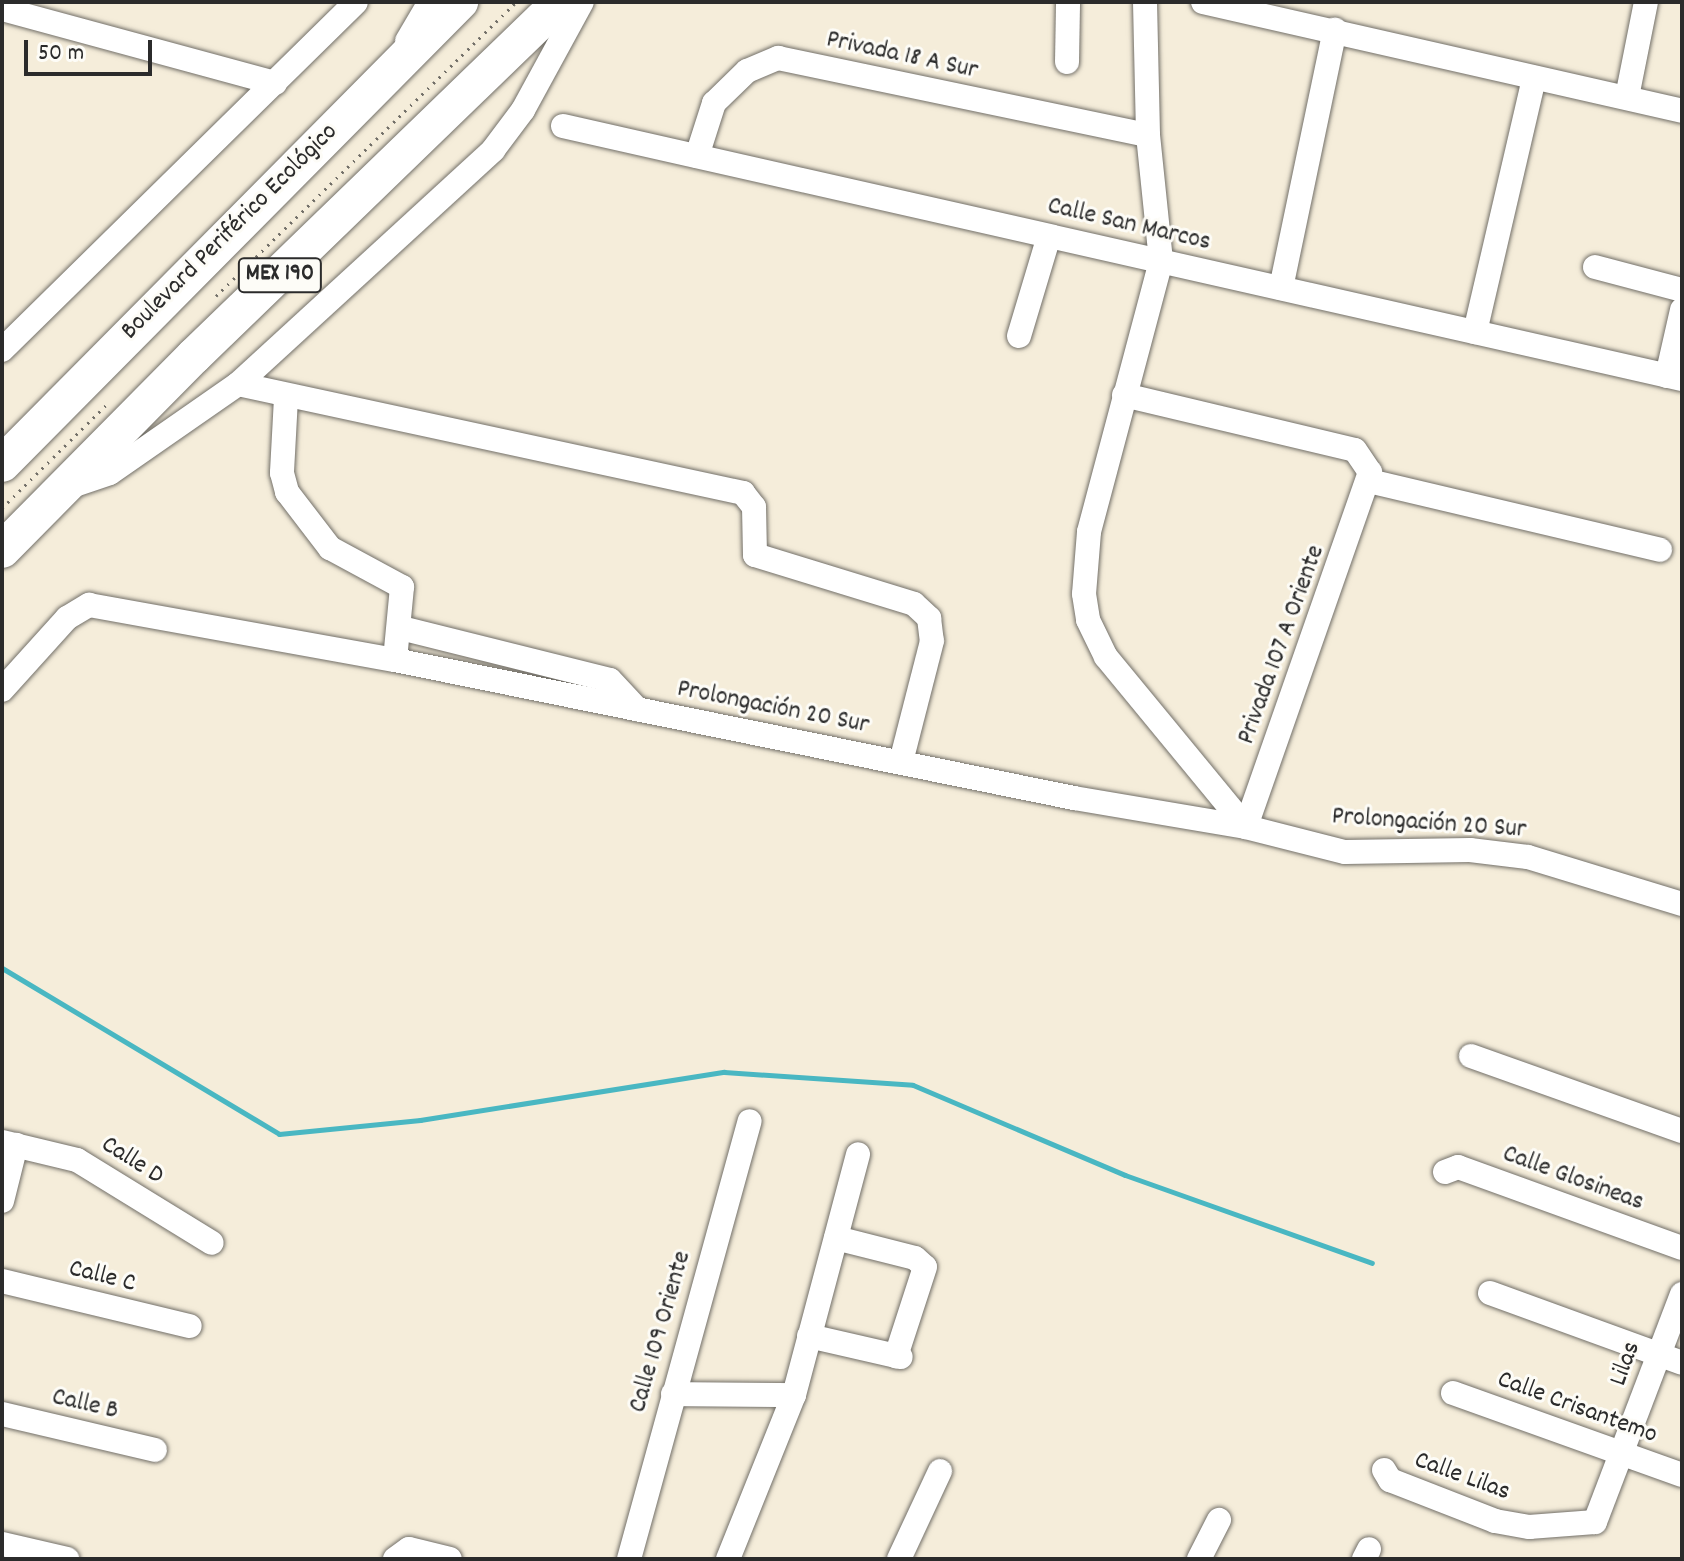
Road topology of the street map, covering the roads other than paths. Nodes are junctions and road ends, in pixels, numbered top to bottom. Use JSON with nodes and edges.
{"nodes":[{"id":1,"x":356,"y":2,"type":"edge"},
{"id":2,"x":430,"y":2,"type":"edge"},
{"id":3,"x":460,"y":2,"type":"edge"},
{"id":4,"x":560,"y":2,"type":"edge"},
{"id":5,"x":582,"y":2,"type":"edge"},
{"id":6,"x":1068,"y":2,"type":"edge"},
{"id":7,"x":1145,"y":2,"type":"edge"},
{"id":8,"x":1203,"y":2,"type":"edge"},
{"id":9,"x":1646,"y":2,"type":"edge"},
{"id":10,"x":2,"y":9,"type":"edge"},
{"id":11,"x":1335,"y":30,"type":"junction"},
{"id":12,"x":1067,"y":62,"type":"dead end"},
{"id":13,"x":390,"y":70,"type":"junction"},
{"id":14,"x":1534,"y":78,"type":"junction"},
{"id":15,"x":275,"y":83,"type":"junction"},
{"id":16,"x":1627,"y":97,"type":"junction"},
{"id":17,"x":1682,"y":111,"type":"edge"},
{"id":18,"x":563,"y":126,"type":"dead end"},
{"id":19,"x":1148,"y":135,"type":"junction"},
{"id":20,"x":697,"y":156,"type":"junction"},
{"id":21,"x":1049,"y":236,"type":"junction"},
{"id":22,"x":1161,"y":261,"type":"junction"},
{"id":23,"x":1595,"y":267,"type":"dead end"},
{"id":24,"x":1281,"y":288,"type":"junction"},
{"id":25,"x":1682,"y":290,"type":"edge"},
{"id":26,"x":1682,"y":310,"type":"edge"},
{"id":27,"x":1475,"y":332,"type":"junction"},
{"id":28,"x":1019,"y":336,"type":"dead end"},
{"id":29,"x":2,"y":350,"type":"edge"},
{"id":30,"x":1674,"y":377,"type":"edge"},
{"id":31,"x":238,"y":384,"type":"junction"},
{"id":32,"x":1124,"y":395,"type":"junction"},
{"id":33,"x":286,"y":398,"type":"junction"},
{"id":34,"x":2,"y":464,"type":"edge"},
{"id":35,"x":1369,"y":481,"type":"junction"},
{"id":36,"x":56,"y":492,"type":"junction"},
{"id":37,"x":2,"y":550,"type":"edge"},
{"id":38,"x":1660,"y":550,"type":"dead end"},
{"id":39,"x":401,"y":628,"type":"junction"},
{"id":40,"x":395,"y":660,"type":"junction"},
{"id":41,"x":2,"y":690,"type":"edge"},
{"id":42,"x":637,"y":709,"type":"junction"},
{"id":43,"x":901,"y":762,"type":"junction"},
{"id":44,"x":1246,"y":827,"type":"junction"},
{"id":45,"x":1682,"y":904,"type":"edge"},
{"id":46,"x":1471,"y":1056,"type":"dead end"},
{"id":47,"x":750,"y":1121,"type":"dead end"},
{"id":48,"x":1682,"y":1131,"type":"edge"},
{"id":49,"x":9,"y":1144,"type":"edge"},
{"id":50,"x":858,"y":1154,"type":"dead end"},
{"id":51,"x":1445,"y":1172,"type":"dead end"},
{"id":52,"x":2,"y":1201,"type":"edge"},
{"id":53,"x":836,"y":1238,"type":"junction"},
{"id":54,"x":212,"y":1243,"type":"dead end"},
{"id":55,"x":1682,"y":1248,"type":"edge"},
{"id":56,"x":2,"y":1281,"type":"edge"},
{"id":57,"x":1490,"y":1293,"type":"dead end"},
{"id":58,"x":1682,"y":1294,"type":"edge"},
{"id":59,"x":190,"y":1326,"type":"dead end"},
{"id":60,"x":809,"y":1336,"type":"junction"},
{"id":61,"x":1671,"y":1359,"type":"edge"},
{"id":62,"x":1453,"y":1393,"type":"dead end"},
{"id":63,"x":673,"y":1394,"type":"junction"},
{"id":64,"x":794,"y":1395,"type":"junction"},
{"id":65,"x":2,"y":1414,"type":"edge"},
{"id":66,"x":155,"y":1450,"type":"dead end"},
{"id":67,"x":1623,"y":1454,"type":"junction"},
{"id":68,"x":1384,"y":1470,"type":"dead end"},
{"id":69,"x":940,"y":1471,"type":"dead end"},
{"id":70,"x":1682,"y":1475,"type":"edge"},
{"id":71,"x":1219,"y":1520,"type":"dead end"},
{"id":72,"x":2,"y":1544,"type":"edge"},
{"id":73,"x":67,"y":1559,"type":"edge"},
{"id":74,"x":395,"y":1559,"type":"edge"},
{"id":75,"x":450,"y":1559,"type":"edge"},
{"id":76,"x":629,"y":1559,"type":"edge"},
{"id":77,"x":728,"y":1559,"type":"edge"},
{"id":78,"x":899,"y":1559,"type":"edge"},
{"id":79,"x":1199,"y":1559,"type":"edge"}],
"edges":[{"from":1,"to":15,"type":"street"},
{"from":2,"to":13,"type":"street"},
{"from":3,"to":13,"type":"highway","name":"Boulevard Periférico Ecológico","number":"MEX 190"},
{"from":4,"to":36,"type":"highway","number":"MEX 190"},
{"from":5,"to":31,"type":"street"},
{"from":6,"to":12,"type":"street"},
{"from":7,"to":19,"type":"street"},
{"from":8,"to":11,"type":"street"},
{"from":9,"to":16,"type":"street"},
{"from":10,"to":15,"type":"street"},
{"from":11,"to":14,"type":"street"},
{"from":11,"to":24,"type":"street"},
{"from":13,"to":34,"type":"highway","name":"Boulevard Periférico Ecológico","number":"MEX 190"},
{"from":14,"to":16,"type":"street"},
{"from":14,"to":27,"type":"street"},
{"from":15,"to":29,"type":"street"},
{"from":16,"to":17,"type":"street"},
{"from":18,"to":20,"type":"street","name":"Calle San Marcos"},
{"from":19,"to":20,"type":"street","name":"Privada 18 A Sur"},
{"from":19,"to":22,"type":"street"},
{"from":20,"to":21,"type":"street","name":"Calle San Marcos"},
{"from":21,"to":22,"type":"street","name":"Calle San Marcos"},
{"from":21,"to":28,"type":"street"},
{"from":22,"to":24,"type":"street","name":"Calle San Marcos"},
{"from":22,"to":32,"type":"street"},
{"from":23,"to":25,"type":"street"},
{"from":24,"to":27,"type":"street","name":"Calle San Marcos"},
{"from":26,"to":30,"type":"street"},
{"from":27,"to":30,"type":"street","name":"Calle San Marcos"},
{"from":31,"to":33,"type":"street"},
{"from":31,"to":36,"type":"street"},
{"from":32,"to":35,"type":"street"},
{"from":32,"to":44,"type":"street"},
{"from":33,"to":39,"type":"street"},
{"from":33,"to":43,"type":"street"},
{"from":35,"to":38,"type":"street"},
{"from":35,"to":44,"type":"street","name":"Privada 107 A Oriente"},
{"from":36,"to":37,"type":"highway","number":"MEX 190"},
{"from":39,"to":40,"type":"street"},
{"from":39,"to":42,"type":"street"},
{"from":40,"to":41,"type":"street","name":"Prolongación 20 Sur"},
{"from":40,"to":42,"type":"street","name":"Prolongación 20 Sur"},
{"from":42,"to":43,"type":"street","name":"Prolongación 20 Sur"},
{"from":43,"to":44,"type":"street","name":"Prolongación 20 Sur"},
{"from":44,"to":45,"type":"street","name":"Prolongación 20 Sur"},
{"from":46,"to":48,"type":"street"},
{"from":47,"to":63,"type":"street","name":"Calle 109 Oriente"},
{"from":49,"to":52,"type":"street"},
{"from":49,"to":54,"type":"street","name":"Calle D"},
{"from":50,"to":53,"type":"street"},
{"from":51,"to":55,"type":"street","name":"Calle Glosineas"},
{"from":53,"to":60,"type":"street"},
{"from":53,"to":60,"type":"street"},
{"from":56,"to":59,"type":"street","name":"Calle C"},
{"from":57,"to":61,"type":"street"},
{"from":58,"to":61,"type":"street","name":"Lilas"},
{"from":60,"to":64,"type":"street"},
{"from":61,"to":67,"type":"street","name":"Lilas"},
{"from":62,"to":67,"type":"street","name":"Calle Crisantemo"},
{"from":63,"to":64,"type":"street"},
{"from":63,"to":76,"type":"street","name":"Calle 109 Oriente"},
{"from":64,"to":77,"type":"street"},
{"from":65,"to":66,"type":"street","name":"Calle B"},
{"from":67,"to":68,"type":"street","name":"Calle Lilas"},
{"from":67,"to":70,"type":"street","name":"Calle Crisantemo"},
{"from":69,"to":78,"type":"street"},
{"from":71,"to":79,"type":"street"},
{"from":72,"to":73,"type":"street"},
{"from":74,"to":75,"type":"street"}]}
